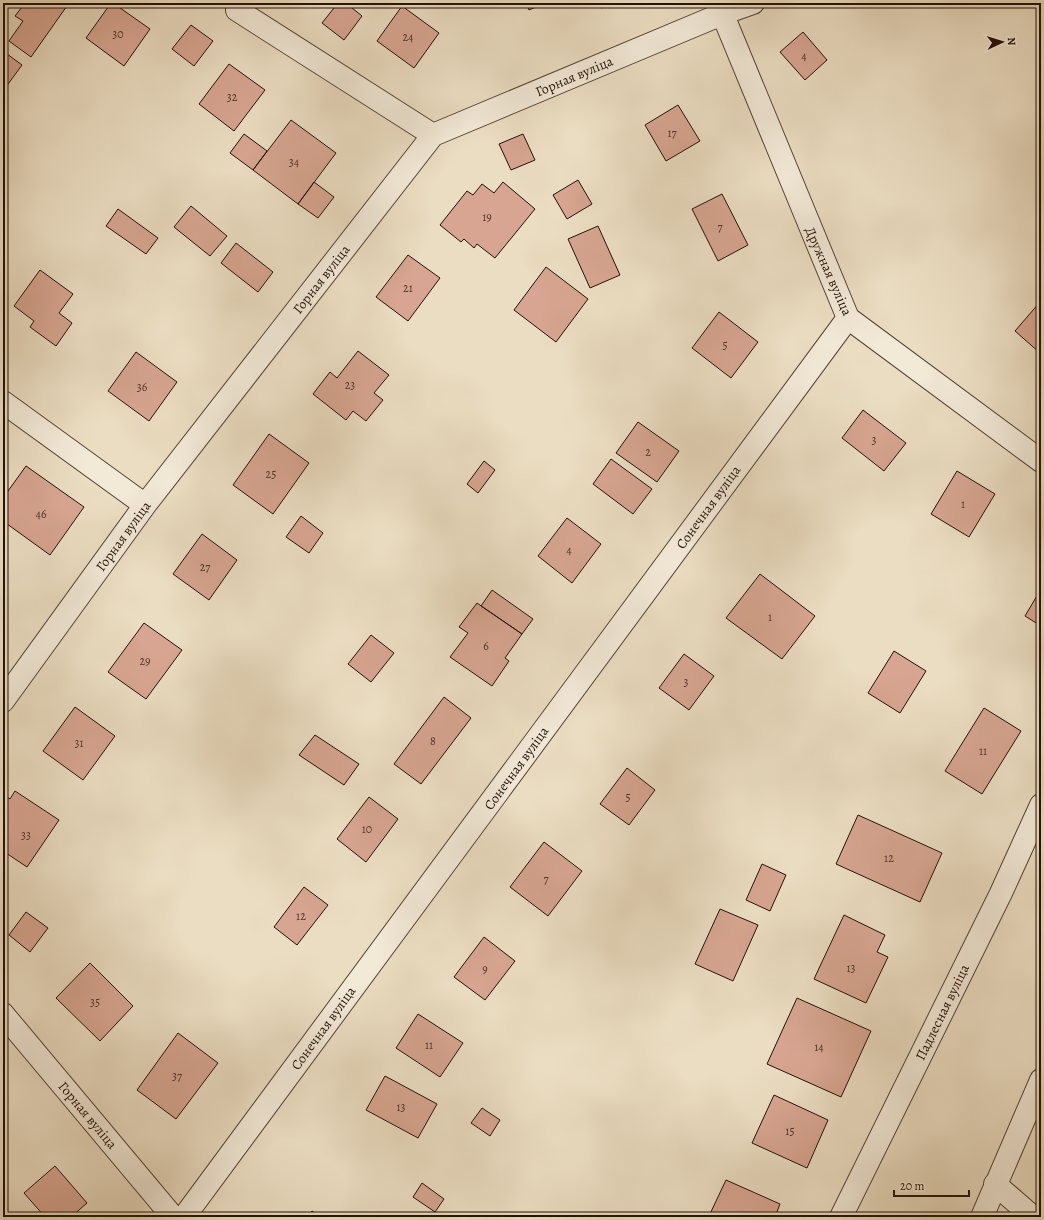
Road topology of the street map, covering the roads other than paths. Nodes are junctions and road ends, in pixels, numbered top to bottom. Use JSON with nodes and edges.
{"nodes":[{"id":1,"x":753,"y":3,"type":"edge"},
{"id":2,"x":720,"y":8,"type":"edge"},
{"id":3,"x":237,"y":10,"type":"dead end"},
{"id":4,"x":433,"y":135,"type":"junction"},
{"id":5,"x":848,"y":318,"type":"junction"},
{"id":6,"x":3,"y":402,"type":"edge"},
{"id":7,"x":1041,"y":461,"type":"edge"},
{"id":8,"x":145,"y":505,"type":"junction"},
{"id":9,"x":3,"y":701,"type":"edge"},
{"id":10,"x":1041,"y":805,"type":"edge"},
{"id":11,"x":3,"y":1014,"type":"edge"},
{"id":12,"x":1041,"y":1080,"type":"edge"},
{"id":13,"x":995,"y":1184,"type":"junction"},
{"id":14,"x":172,"y":1217,"type":"edge"},
{"id":15,"x":184,"y":1217,"type":"edge"},
{"id":16,"x":841,"y":1217,"type":"edge"},
{"id":17,"x":982,"y":1217,"type":"edge"},
{"id":18,"x":1033,"y":1217,"type":"edge"}],
"edges":[{"from":1,"to":2,"type":"street","name":"Горная вуліца"},
{"from":2,"to":4,"type":"street","name":"Горная вуліца"},
{"from":2,"to":5,"type":"street","name":"Дружная вуліца"},
{"from":3,"to":4,"type":"street"},
{"from":4,"to":8,"type":"street","name":"Горная вуліца"},
{"from":5,"to":7,"type":"street","name":"Дружная вуліца"},
{"from":5,"to":15,"type":"street","name":"Сонечная вуліца"},
{"from":6,"to":8,"type":"street"},
{"from":8,"to":9,"type":"street","name":"Горная вуліца"},
{"from":10,"to":16,"type":"street","name":"Падлесная вуліца"},
{"from":11,"to":14,"type":"street","name":"Горная вуліца"},
{"from":12,"to":13,"type":"street"},
{"from":13,"to":17,"type":"street"},
{"from":13,"to":18,"type":"street"}]}
